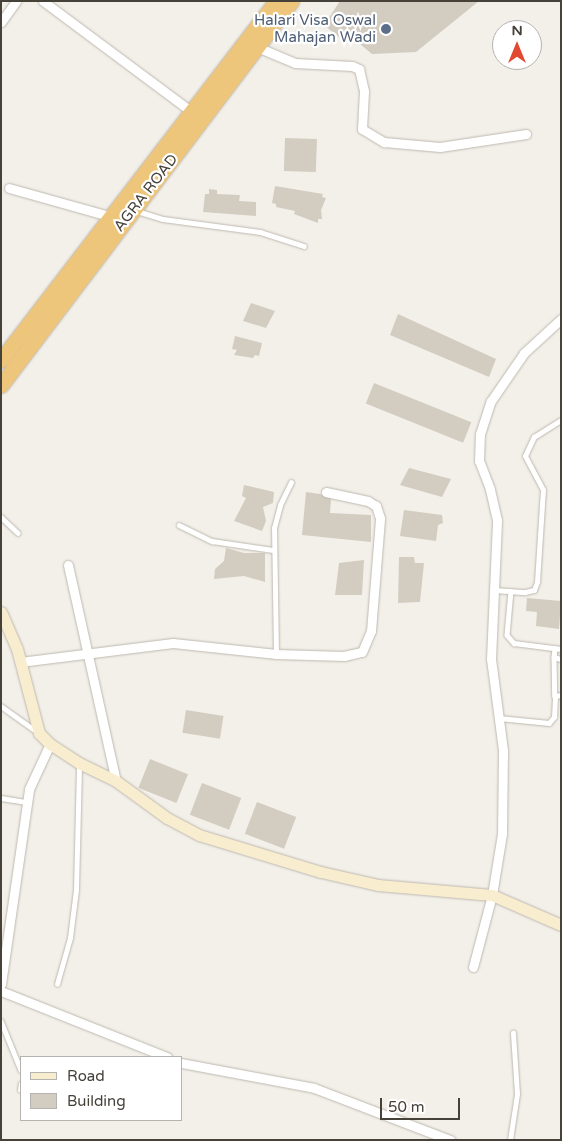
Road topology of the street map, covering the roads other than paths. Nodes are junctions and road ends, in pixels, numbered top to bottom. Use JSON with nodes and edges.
{"nodes":[{"id":1,"x":16,"y":1,"type":"edge"},
{"id":2,"x":43,"y":1,"type":"edge"},
{"id":3,"x":276,"y":1,"type":"edge"},
{"id":4,"x":291,"y":1,"type":"edge"},
{"id":5,"x":1,"y":22,"type":"edge"},
{"id":6,"x":257,"y":47,"type":"junction"},
{"id":7,"x":192,"y":112,"type":"junction"},
{"id":8,"x":526,"y":134,"type":"dead end"},
{"id":9,"x":9,"y":188,"type":"dead end"},
{"id":10,"x":133,"y":210,"type":"junction"},
{"id":11,"x":112,"y":217,"type":"junction"},
{"id":12,"x":304,"y":246,"type":"dead end"},
{"id":13,"x":561,"y":319,"type":"edge"},
{"id":14,"x":1,"y":360,"type":"edge"},
{"id":15,"x":1,"y":385,"type":"edge"},
{"id":16,"x":561,"y":420,"type":"edge"},
{"id":17,"x":291,"y":482,"type":"dead end"},
{"id":18,"x":326,"y":492,"type":"dead end"},
{"id":19,"x":1,"y":517,"type":"edge"},
{"id":20,"x":179,"y":525,"type":"dead end"},
{"id":21,"x":18,"y":532,"type":"dead end"},
{"id":22,"x":274,"y":550,"type":"junction"},
{"id":23,"x":68,"y":565,"type":"dead end"},
{"id":24,"x":494,"y":590,"type":"junction"},
{"id":25,"x":511,"y":591,"type":"junction"},
{"id":26,"x":1,"y":612,"type":"edge"},
{"id":27,"x":558,"y":648,"type":"edge"},
{"id":28,"x":89,"y":654,"type":"junction"},
{"id":29,"x":276,"y":654,"type":"junction"},
{"id":30,"x":554,"y":657,"type":"junction"},
{"id":31,"x":561,"y":659,"type":"edge"},
{"id":32,"x":20,"y":662,"type":"junction"},
{"id":33,"x":555,"y":696,"type":"junction"},
{"id":34,"x":561,"y":696,"type":"edge"},
{"id":35,"x":1,"y":706,"type":"edge"},
{"id":36,"x":498,"y":718,"type":"junction"},
{"id":37,"x":40,"y":733,"type":"junction"},
{"id":38,"x":50,"y":744,"type":"junction"},
{"id":39,"x":79,"y":764,"type":"junction"},
{"id":40,"x":116,"y":781,"type":"junction"},
{"id":41,"x":1,"y":798,"type":"edge"},
{"id":42,"x":28,"y":802,"type":"junction"},
{"id":43,"x":492,"y":895,"type":"junction"},
{"id":44,"x":561,"y":925,"type":"edge"},
{"id":45,"x":473,"y":967,"type":"dead end"},
{"id":46,"x":1,"y":984,"type":"edge"},
{"id":47,"x":57,"y":984,"type":"dead end"},
{"id":48,"x":1,"y":991,"type":"edge"},
{"id":49,"x":1,"y":1021,"type":"edge"},
{"id":50,"x":513,"y":1033,"type":"dead end"},
{"id":51,"x":164,"y":1056,"type":"edge"},
{"id":52,"x":182,"y":1063,"type":"edge"},
{"id":53,"x":20,"y":1068,"type":"edge"},
{"id":54,"x":450,"y":1140,"type":"edge"},
{"id":55,"x":510,"y":1140,"type":"edge"}],
"edges":[{"from":1,"to":5,"type":"street"},
{"from":2,"to":7,"type":"street"},
{"from":3,"to":7,"type":"highway","name":"AGRA ROAD"},
{"from":4,"to":6,"type":"highway","name":"AGRA ROAD"},
{"from":6,"to":8,"type":"street"},
{"from":6,"to":10,"type":"highway","name":"AGRA ROAD"},
{"from":7,"to":11,"type":"highway","name":"AGRA ROAD"},
{"from":9,"to":11,"type":"street"},
{"from":10,"to":12,"type":"lane"},
{"from":10,"to":15,"type":"highway","name":"AGRA ROAD"},
{"from":11,"to":14,"type":"highway","name":"AGRA ROAD"},
{"from":13,"to":24,"type":"street"},
{"from":16,"to":25,"type":"lane"},
{"from":17,"to":22,"type":"lane"},
{"from":18,"to":29,"type":"street"},
{"from":19,"to":21,"type":"lane"},
{"from":20,"to":22,"type":"lane"},
{"from":22,"to":29,"type":"lane"},
{"from":23,"to":28,"type":"street"},
{"from":24,"to":25,"type":"lane"},
{"from":24,"to":36,"type":"street"},
{"from":25,"to":27,"type":"lane"},
{"from":26,"to":32,"type":"street"},
{"from":27,"to":30,"type":"lane"},
{"from":28,"to":29,"type":"street"},
{"from":28,"to":32,"type":"street"},
{"from":28,"to":40,"type":"street"},
{"from":30,"to":31,"type":"lane"},
{"from":30,"to":33,"type":"lane"},
{"from":32,"to":37,"type":"street"},
{"from":33,"to":34,"type":"lane"},
{"from":33,"to":36,"type":"lane"},
{"from":35,"to":37,"type":"lane"},
{"from":36,"to":43,"type":"street"},
{"from":37,"to":38,"type":"street"},
{"from":38,"to":39,"type":"street"},
{"from":38,"to":42,"type":"street"},
{"from":39,"to":40,"type":"street"},
{"from":39,"to":47,"type":"lane"},
{"from":40,"to":43,"type":"street"},
{"from":41,"to":42,"type":"lane"},
{"from":42,"to":46,"type":"street"},
{"from":43,"to":44,"type":"street"},
{"from":43,"to":45,"type":"street"},
{"from":48,"to":51,"type":"street"},
{"from":49,"to":53,"type":"lane"},
{"from":50,"to":55,"type":"lane"},
{"from":52,"to":54,"type":"street"}]}
